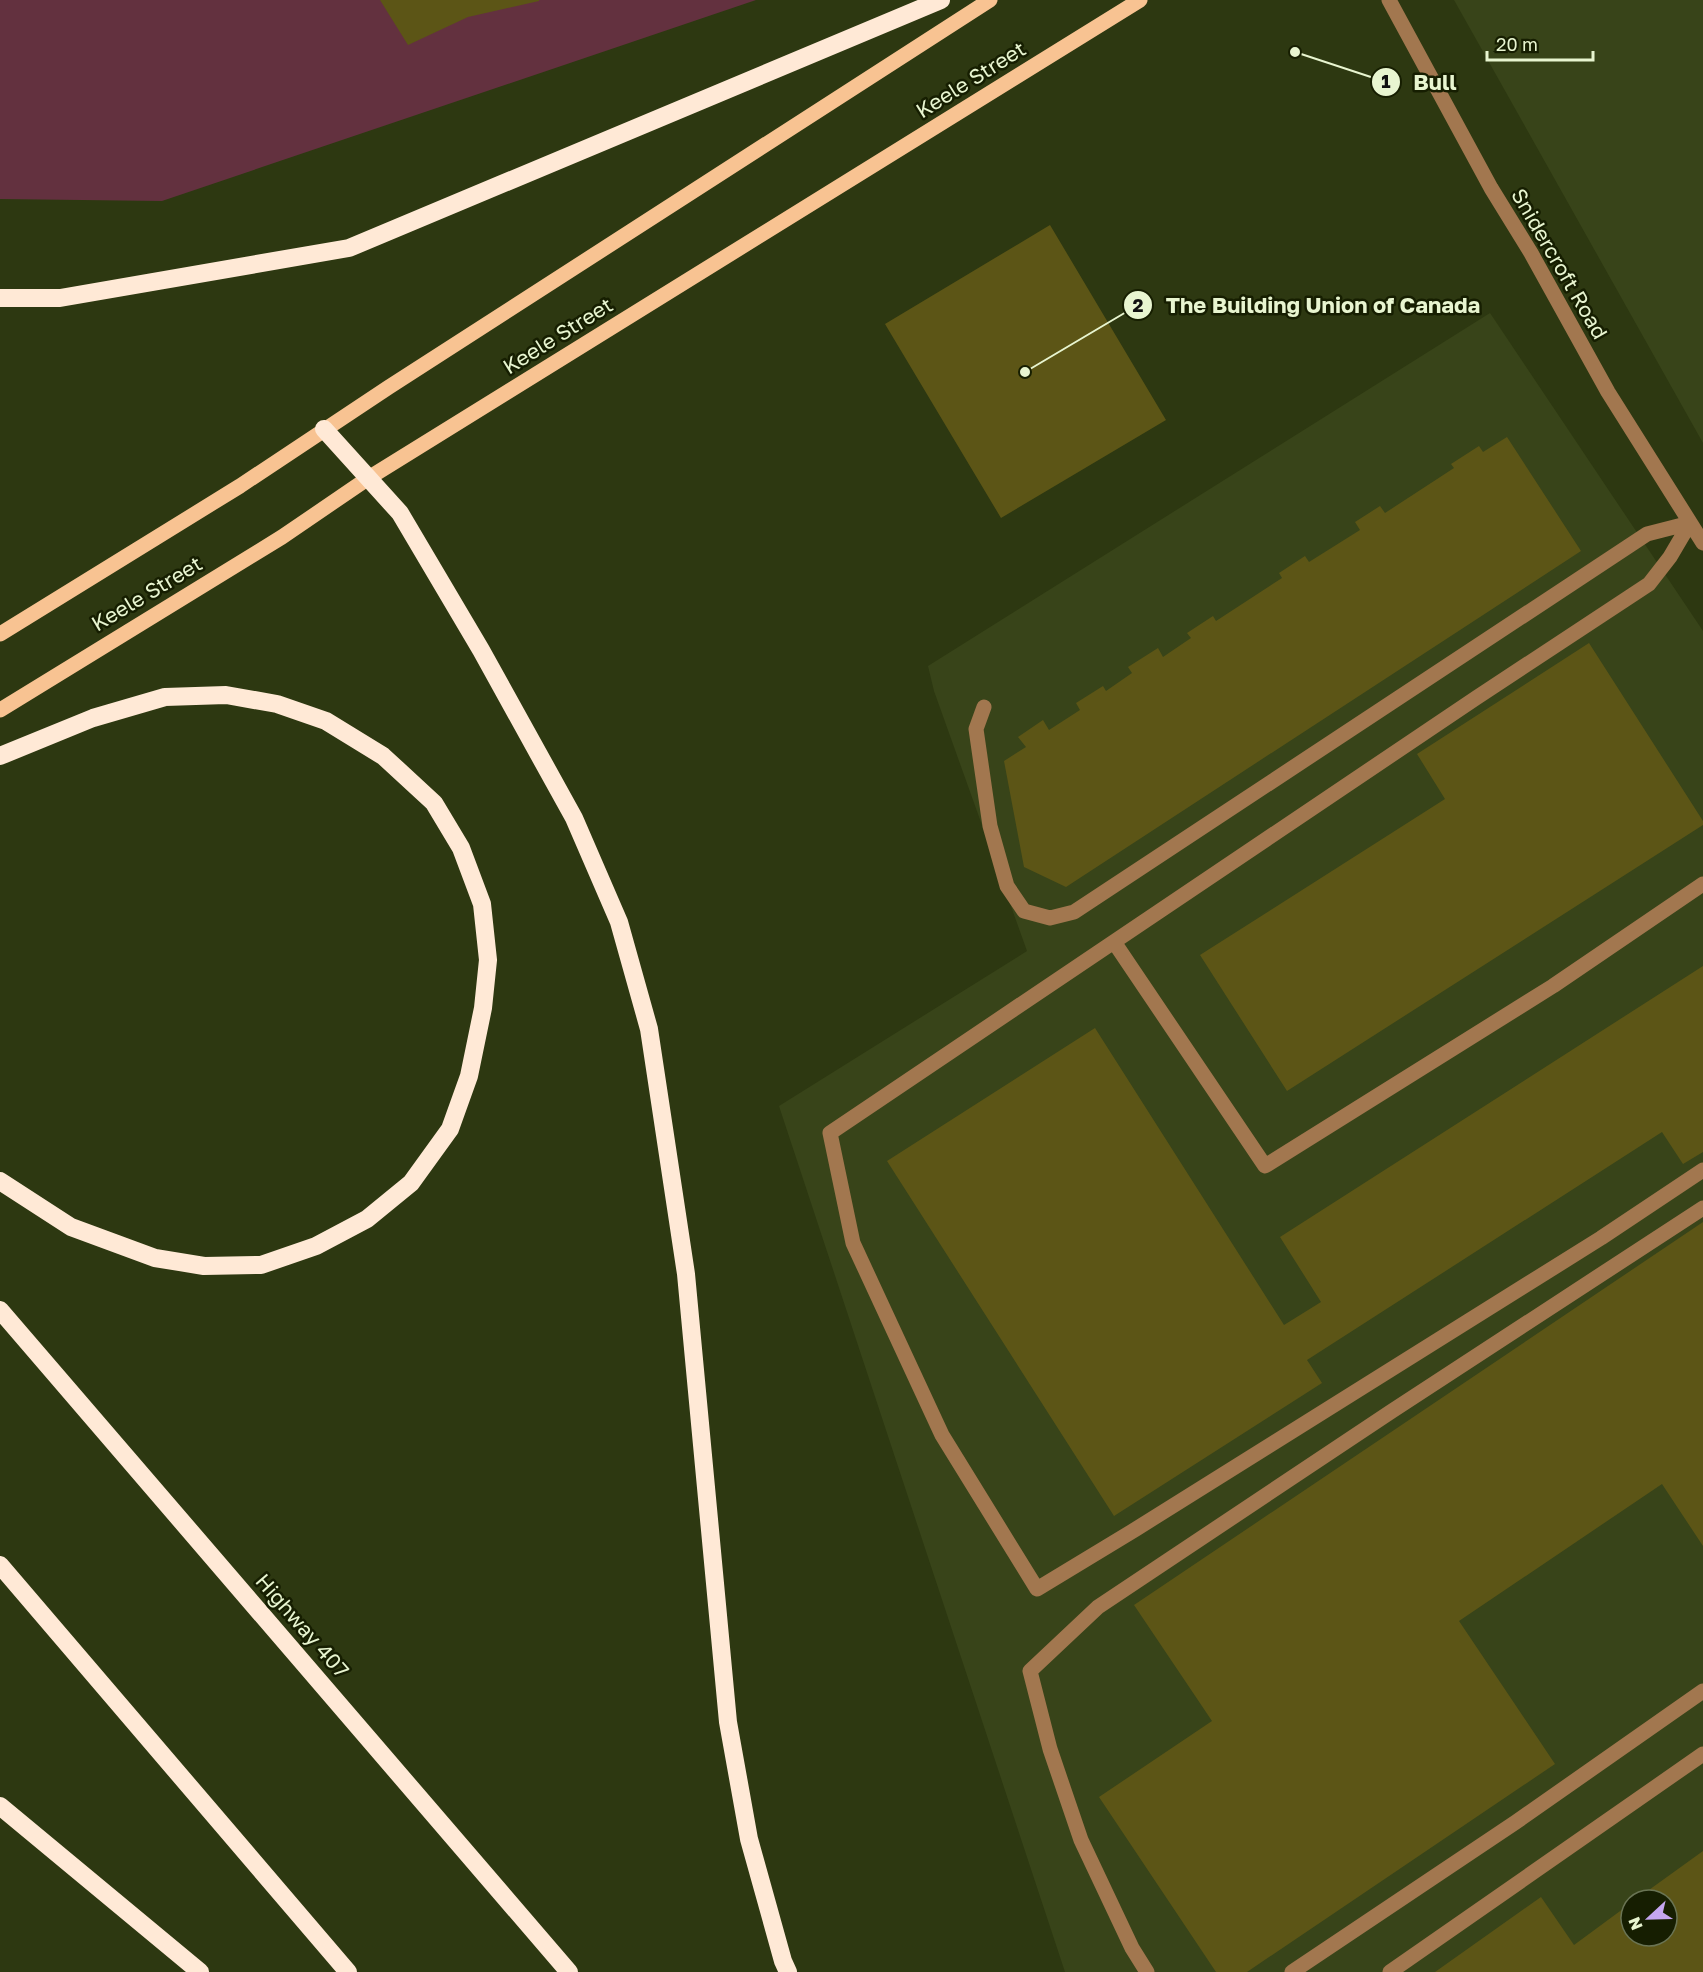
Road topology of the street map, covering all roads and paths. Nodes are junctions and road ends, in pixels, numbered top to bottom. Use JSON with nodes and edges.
{"nodes":[{"id":1,"x":941,"y":0,"type":"edge"},
{"id":2,"x":990,"y":0,"type":"edge"},
{"id":3,"x":1140,"y":0,"type":"edge"},
{"id":4,"x":1389,"y":0,"type":"edge"},
{"id":5,"x":0,"y":298,"type":"edge"},
{"id":6,"x":324,"y":429,"type":"junction"},
{"id":7,"x":367,"y":479,"type":"junction"},
{"id":8,"x":1690,"y":523,"type":"junction"},
{"id":9,"x":1703,"y":543,"type":"edge"},
{"id":10,"x":0,"y":634,"type":"edge"},
{"id":11,"x":984,"y":707,"type":"dead end"},
{"id":12,"x":0,"y":710,"type":"edge"},
{"id":13,"x":0,"y":756,"type":"edge"},
{"id":14,"x":1703,"y":884,"type":"edge"},
{"id":15,"x":1114,"y":942,"type":"junction"},
{"id":16,"x":1703,"y":1170,"type":"edge"},
{"id":17,"x":0,"y":1181,"type":"edge"},
{"id":18,"x":1703,"y":1208,"type":"edge"},
{"id":19,"x":0,"y":1310,"type":"edge"},
{"id":20,"x":0,"y":1565,"type":"edge"},
{"id":21,"x":1703,"y":1691,"type":"edge"},
{"id":22,"x":1703,"y":1754,"type":"edge"},
{"id":23,"x":0,"y":1806,"type":"edge"},
{"id":24,"x":200,"y":1972,"type":"edge"},
{"id":25,"x":348,"y":1972,"type":"edge"},
{"id":26,"x":569,"y":1972,"type":"edge"},
{"id":27,"x":788,"y":1972,"type":"edge"},
{"id":28,"x":1147,"y":1972,"type":"edge"},
{"id":29,"x":1292,"y":1972,"type":"edge"},
{"id":30,"x":1390,"y":1972,"type":"edge"}],
"edges":[{"from":1,"to":5,"type":"highway"},
{"from":2,"to":6,"type":"main road","name":"Keele Street"},
{"from":3,"to":7,"type":"main road","name":"Keele Street"},
{"from":4,"to":8,"type":"street","name":"Snidercroft Road"},
{"from":6,"to":7,"type":"highway"},
{"from":6,"to":10,"type":"main road","name":"Keele Street"},
{"from":7,"to":12,"type":"main road","name":"Keele Street"},
{"from":7,"to":27,"type":"highway"},
{"from":8,"to":9,"type":"street","name":"Snidercroft Road"},
{"from":8,"to":11,"type":"street"},
{"from":8,"to":15,"type":"street"},
{"from":13,"to":17,"type":"highway"},
{"from":14,"to":15,"type":"street"},
{"from":15,"to":16,"type":"street"},
{"from":18,"to":28,"type":"street"},
{"from":19,"to":26,"type":"highway","name":"Highway 407"},
{"from":20,"to":25,"type":"highway"},
{"from":21,"to":29,"type":"street"},
{"from":22,"to":30,"type":"street"},
{"from":23,"to":24,"type":"highway"}]}
